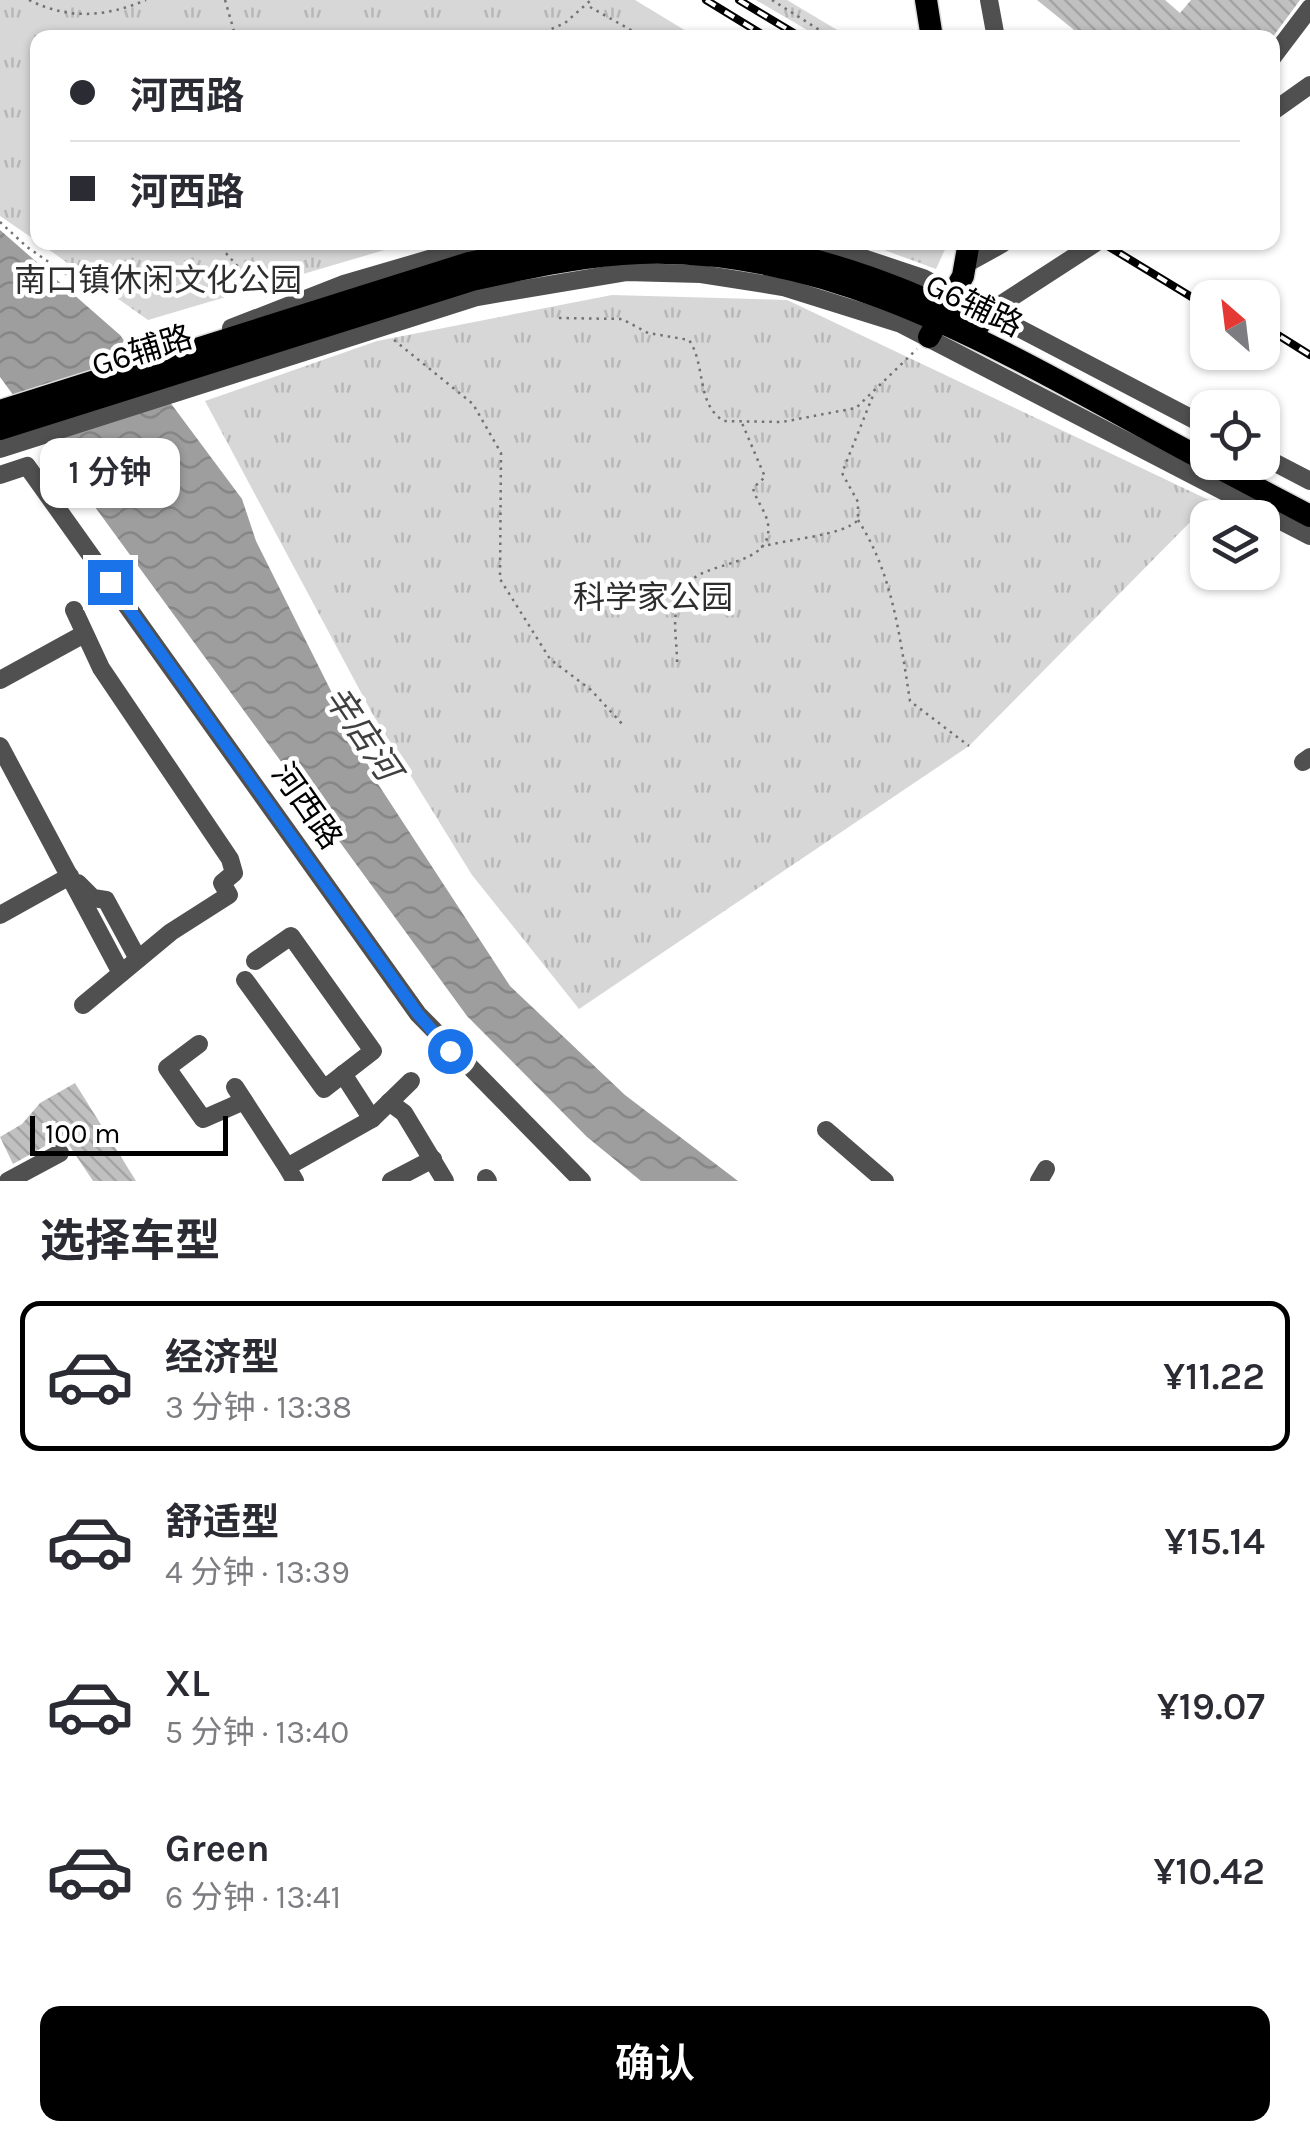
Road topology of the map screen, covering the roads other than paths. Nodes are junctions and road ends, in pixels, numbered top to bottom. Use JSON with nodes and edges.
{"nodes":[{"id":1,"x":926,"y":0,"type":"edge"},
{"id":2,"x":989,"y":0,"type":"edge"},
{"id":3,"x":1310,"y":8,"type":"edge"},
{"id":4,"x":931,"y":30,"type":"edge"},
{"id":5,"x":995,"y":30,"type":"edge"},
{"id":6,"x":1280,"y":47,"type":"edge"},
{"id":7,"x":1310,"y":85,"type":"edge"},
{"id":8,"x":1280,"y":106,"type":"edge"},
{"id":9,"x":459,"y":250,"type":"edge"},
{"id":10,"x":531,"y":250,"type":"edge"},
{"id":11,"x":767,"y":250,"type":"edge"},
{"id":12,"x":844,"y":250,"type":"edge"},
{"id":13,"x":1085,"y":250,"type":"edge"},
{"id":14,"x":967,"y":253,"type":"edge"},
{"id":15,"x":989,"y":312,"type":"junction"},
{"id":16,"x":941,"y":315,"type":"junction"},
{"id":17,"x":215,"y":356,"type":"junction"},
{"id":18,"x":0,"y":401,"type":"edge"},
{"id":19,"x":0,"y":411,"type":"edge"},
{"id":20,"x":1190,"y":418,"type":"edge"},
{"id":21,"x":0,"y":428,"type":"edge"},
{"id":22,"x":1190,"y":436,"type":"edge"},
{"id":23,"x":0,"y":449,"type":"edge"},
{"id":24,"x":1190,"y":452,"type":"edge"},
{"id":25,"x":1280,"y":465,"type":"edge"},
{"id":26,"x":0,"y":475,"type":"edge"},
{"id":27,"x":1242,"y":480,"type":"edge"},
{"id":28,"x":1276,"y":480,"type":"edge"},
{"id":29,"x":1310,"y":480,"type":"edge"},
{"id":30,"x":1310,"y":498,"type":"edge"},
{"id":31,"x":1310,"y":516,"type":"edge"},
{"id":32,"x":1310,"y":536,"type":"edge"},
{"id":33,"x":74,"y":610,"type":"dead end"},
{"id":34,"x":84,"y":634,"type":"junction"},
{"id":35,"x":0,"y":680,"type":"edge"},
{"id":36,"x":0,"y":746,"type":"edge"},
{"id":37,"x":70,"y":876,"type":"junction"},
{"id":38,"x":0,"y":915,"type":"edge"},
{"id":39,"x":138,"y":959,"type":"junction"},
{"id":40,"x":256,"y":961,"type":"dead end"},
{"id":41,"x":121,"y":973,"type":"junction"},
{"id":42,"x":245,"y":980,"type":"dead end"},
{"id":43,"x":82,"y":1005,"type":"dead end"},
{"id":44,"x":200,"y":1044,"type":"dead end"},
{"id":45,"x":343,"y":1074,"type":"junction"},
{"id":46,"x":412,"y":1081,"type":"dead end"},
{"id":47,"x":390,"y":1102,"type":"junction"},
{"id":48,"x":372,"y":1119,"type":"junction"},
{"id":49,"x":826,"y":1130,"type":"dead end"},
{"id":50,"x":60,"y":1153,"type":"dead end"},
{"id":51,"x":433,"y":1158,"type":"junction"},
{"id":52,"x":291,"y":1174,"type":"edge"},
{"id":53,"x":3,"y":1181,"type":"edge"},
{"id":54,"x":391,"y":1181,"type":"edge"},
{"id":55,"x":445,"y":1181,"type":"edge"},
{"id":56,"x":582,"y":1181,"type":"edge"},
{"id":57,"x":885,"y":1181,"type":"edge"}],
"edges":[{"from":1,"to":4,"type":"main road"},
{"from":2,"to":5,"type":"street"},
{"from":3,"to":6,"type":"street"},
{"from":7,"to":8,"type":"street"},
{"from":9,"to":17,"type":"street","name":"G6辅路"},
{"from":10,"to":17,"type":"main road","name":"G6辅路"},
{"from":11,"to":16,"type":"main road","name":"G6辅路"},
{"from":12,"to":16,"type":"street","name":"G6辅路"},
{"from":13,"to":15,"type":"street"},
{"from":14,"to":16,"type":"main road"},
{"from":15,"to":16,"type":"street","name":"G6辅路"},
{"from":15,"to":20,"type":"street","name":"G6辅路"},
{"from":16,"to":17,"type":"street","name":"G6辅路"},
{"from":16,"to":17,"type":"main road","name":"G6辅路"},
{"from":16,"to":22,"type":"main road","name":"G6辅路"},
{"from":16,"to":24,"type":"main road","name":"G6辅路"},
{"from":16,"to":32,"type":"street","name":"G6辅路"},
{"from":17,"to":18,"type":"street"},
{"from":17,"to":19,"type":"main road","name":"G6辅路"},
{"from":17,"to":21,"type":"main road","name":"G6辅路"},
{"from":17,"to":23,"type":"street"},
{"from":25,"to":29,"type":"street"},
{"from":26,"to":56,"type":"street","name":"河西路"},
{"from":27,"to":31,"type":"main road","name":"G6辅路"},
{"from":28,"to":30,"type":"main road"},
{"from":33,"to":34,"type":"street"},
{"from":34,"to":35,"type":"street"},
{"from":34,"to":39,"type":"street"},
{"from":36,"to":37,"type":"street"},
{"from":37,"to":38,"type":"street"},
{"from":37,"to":39,"type":"street"},
{"from":37,"to":41,"type":"street"},
{"from":39,"to":41,"type":"street"},
{"from":40,"to":45,"type":"street"},
{"from":41,"to":43,"type":"street"},
{"from":42,"to":45,"type":"street"},
{"from":44,"to":52,"type":"street"},
{"from":45,"to":48,"type":"street"},
{"from":46,"to":47,"type":"street"},
{"from":47,"to":48,"type":"street"},
{"from":47,"to":51,"type":"street"},
{"from":48,"to":52,"type":"street"},
{"from":49,"to":57,"type":"street"},
{"from":50,"to":53,"type":"street"},
{"from":51,"to":54,"type":"street"},
{"from":51,"to":55,"type":"street"}]}
